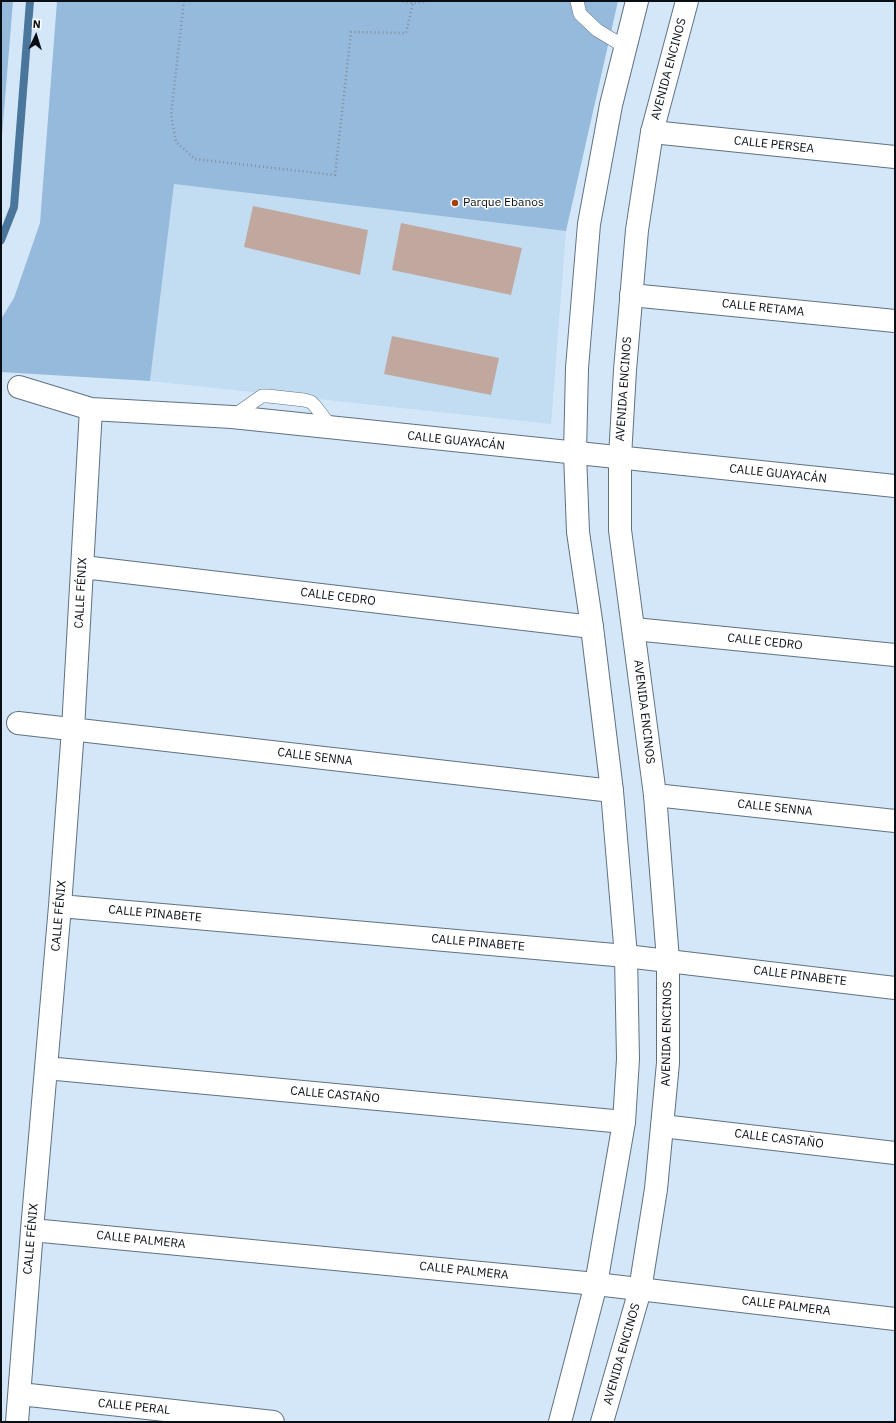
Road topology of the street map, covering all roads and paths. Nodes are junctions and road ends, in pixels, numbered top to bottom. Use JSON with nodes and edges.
{"nodes":[{"id":1,"x":184,"y":1,"type":"edge"},
{"id":2,"x":403,"y":1,"type":"edge"},
{"id":3,"x":428,"y":1,"type":"edge"},
{"id":4,"x":577,"y":1,"type":"edge"},
{"id":5,"x":637,"y":1,"type":"edge"},
{"id":6,"x":687,"y":1,"type":"edge"},
{"id":7,"x":414,"y":4,"type":"junction"},
{"id":8,"x":625,"y":47,"type":"junction"},
{"id":9,"x":652,"y":132,"type":"junction"},
{"id":10,"x":895,"y":157,"type":"edge"},
{"id":11,"x":631,"y":294,"type":"junction"},
{"id":12,"x":895,"y":321,"type":"edge"},
{"id":13,"x":19,"y":387,"type":"dead end"},
{"id":14,"x":91,"y":409,"type":"junction"},
{"id":15,"x":575,"y":453,"type":"junction"},
{"id":16,"x":620,"y":457,"type":"junction"},
{"id":17,"x":895,"y":486,"type":"edge"},
{"id":18,"x":83,"y":567,"type":"junction"},
{"id":19,"x":592,"y":627,"type":"junction"},
{"id":20,"x":634,"y":629,"type":"junction"},
{"id":21,"x":895,"y":655,"type":"edge"},
{"id":22,"x":18,"y":723,"type":"dead end"},
{"id":23,"x":73,"y":729,"type":"junction"},
{"id":24,"x":612,"y":791,"type":"junction"},
{"id":25,"x":655,"y":795,"type":"junction"},
{"id":26,"x":895,"y":820,"type":"edge"},
{"id":27,"x":60,"y":906,"type":"junction"},
{"id":28,"x":626,"y":956,"type":"junction"},
{"id":29,"x":668,"y":960,"type":"junction"},
{"id":30,"x":895,"y":988,"type":"edge"},
{"id":31,"x":46,"y":1068,"type":"junction"},
{"id":32,"x":624,"y":1122,"type":"junction"},
{"id":33,"x":662,"y":1126,"type":"junction"},
{"id":34,"x":895,"y":1153,"type":"edge"},
{"id":35,"x":32,"y":1230,"type":"junction"},
{"id":36,"x":596,"y":1284,"type":"junction"},
{"id":37,"x":640,"y":1290,"type":"junction"},
{"id":38,"x":895,"y":1319,"type":"edge"},
{"id":39,"x":20,"y":1394,"type":"junction"},
{"id":40,"x":18,"y":1422,"type":"edge"},
{"id":41,"x":273,"y":1422,"type":"edge"},
{"id":42,"x":560,"y":1422,"type":"edge"},
{"id":43,"x":602,"y":1422,"type":"edge"}],
"edges":[{"from":1,"to":7,"type":"path"},
{"from":2,"to":7,"type":"path"},
{"from":3,"to":7,"type":"path"},
{"from":4,"to":8,"type":"lane"},
{"from":5,"to":8,"type":"street"},
{"from":6,"to":9,"type":"street","name":"AVENIDA ENCINOS"},
{"from":8,"to":15,"type":"street"},
{"from":9,"to":10,"type":"street","name":"CALLE PERSEA"},
{"from":9,"to":11,"type":"street","name":"AVENIDA ENCINOS"},
{"from":11,"to":12,"type":"street","name":"CALLE RETAMA"},
{"from":11,"to":16,"type":"street","name":"AVENIDA ENCINOS"},
{"from":13,"to":14,"type":"street","name":"CALLE GUAYACÁN"},
{"from":14,"to":15,"type":"street","name":"CALLE GUAYACÁN"},
{"from":14,"to":18,"type":"street","name":"CALLE FÉNIX"},
{"from":15,"to":16,"type":"street","name":"CALLE GUAYACÁN"},
{"from":15,"to":19,"type":"street"},
{"from":16,"to":17,"type":"street","name":"CALLE GUAYACÁN"},
{"from":16,"to":20,"type":"street","name":"AVENIDA ENCINOS"},
{"from":18,"to":19,"type":"street","name":"CALLE CEDRO"},
{"from":18,"to":23,"type":"street","name":"CALLE FÉNIX"},
{"from":19,"to":24,"type":"street"},
{"from":20,"to":21,"type":"street","name":"CALLE CEDRO"},
{"from":20,"to":25,"type":"street","name":"AVENIDA ENCINOS"},
{"from":22,"to":23,"type":"street","name":"CALLE SENNA"},
{"from":23,"to":24,"type":"street","name":"CALLE SENNA"},
{"from":23,"to":27,"type":"street","name":"CALLE FÉNIX"},
{"from":24,"to":28,"type":"street"},
{"from":25,"to":26,"type":"street","name":"CALLE SENNA"},
{"from":25,"to":29,"type":"street","name":"AVENIDA ENCINOS"},
{"from":27,"to":28,"type":"street","name":"CALLE PINABETE"},
{"from":27,"to":31,"type":"street","name":"CALLE FÉNIX"},
{"from":28,"to":29,"type":"street","name":"CALLE PINABETE"},
{"from":28,"to":32,"type":"street"},
{"from":29,"to":30,"type":"street","name":"CALLE PINABETE"},
{"from":29,"to":33,"type":"street","name":"AVENIDA ENCINOS"},
{"from":31,"to":32,"type":"street","name":"CALLE CASTAÑO"},
{"from":31,"to":35,"type":"street","name":"CALLE FÉNIX"},
{"from":32,"to":36,"type":"street"},
{"from":33,"to":34,"type":"street","name":"CALLE CASTAÑO"},
{"from":33,"to":37,"type":"street","name":"AVENIDA ENCINOS"},
{"from":35,"to":36,"type":"street","name":"CALLE PALMERA"},
{"from":35,"to":39,"type":"street","name":"CALLE FÉNIX"},
{"from":36,"to":37,"type":"street","name":"CALLE PALMERA"},
{"from":36,"to":42,"type":"street"},
{"from":37,"to":38,"type":"street","name":"CALLE PALMERA"},
{"from":37,"to":43,"type":"street","name":"AVENIDA ENCINOS"},
{"from":39,"to":40,"type":"street","name":"CALLE FÉNIX"},
{"from":39,"to":41,"type":"street","name":"CALLE PERAL"}]}
